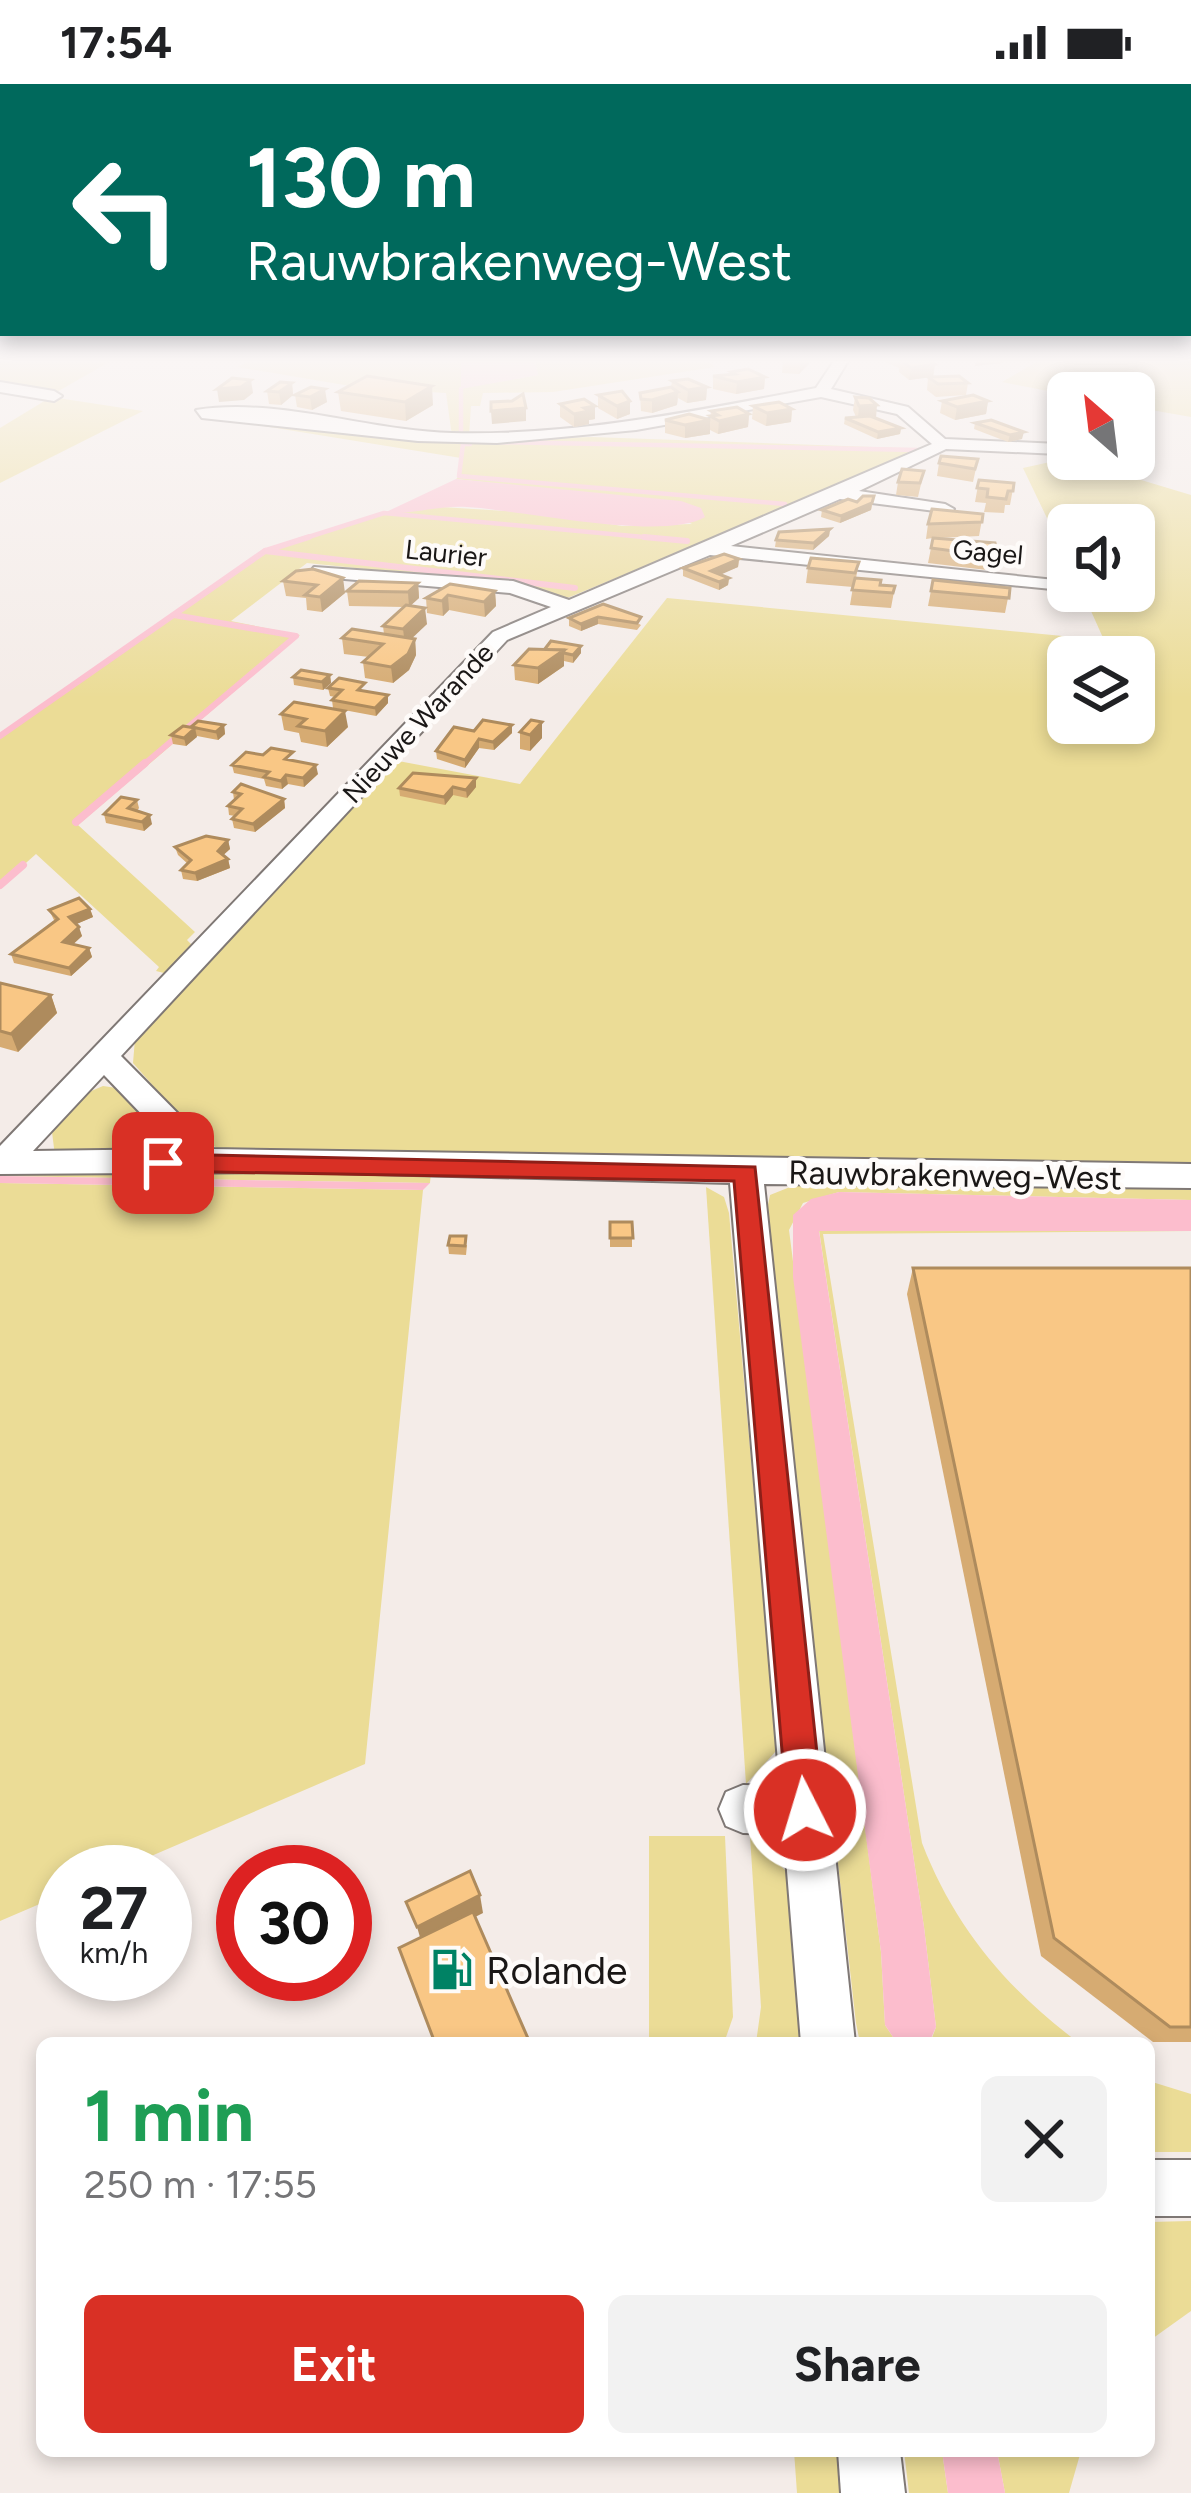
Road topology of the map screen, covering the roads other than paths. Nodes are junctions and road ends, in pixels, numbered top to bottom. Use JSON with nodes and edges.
{"nodes":[{"id":1,"x":885,"y":473,"type":"edge"},
{"id":2,"x":837,"y":493,"type":"junction"},
{"id":3,"x":945,"y":509,"type":"edge"},
{"id":4,"x":701,"y":548,"type":"junction"},
{"id":5,"x":321,"y":571,"type":"edge"},
{"id":6,"x":1047,"y":585,"type":"edge"},
{"id":7,"x":564,"y":605,"type":"junction"},
{"id":8,"x":103,"y":1056,"type":"junction"},
{"id":9,"x":2,"y":1162,"type":"edge"},
{"id":10,"x":208,"y":1163,"type":"junction"},
{"id":11,"x":746,"y":1173,"type":"junction"},
{"id":12,"x":1191,"y":1177,"type":"edge"},
{"id":13,"x":742,"y":1810,"type":"dead end"},
{"id":14,"x":805,"y":1810,"type":"junction"},
{"id":15,"x":826,"y":2037,"type":"edge"},
{"id":16,"x":1155,"y":2188,"type":"edge"},
{"id":17,"x":1191,"y":2188,"type":"edge"},
{"id":18,"x":869,"y":2457,"type":"edge"},
{"id":19,"x":873,"y":2493,"type":"edge"}],
"edges":[{"from":1,"to":2,"type":"street","name":"Nieuwe Warande"},
{"from":2,"to":3,"type":"street"},
{"from":2,"to":4,"type":"street","name":"Nieuwe Warande"},
{"from":4,"to":6,"type":"street","name":"Gagel"},
{"from":4,"to":7,"type":"street","name":"Nieuwe Warande"},
{"from":5,"to":7,"type":"street","name":"Laurier"},
{"from":7,"to":8,"type":"street","name":"Nieuwe Warande"},
{"from":8,"to":9,"type":"street","name":"Nieuwe Warande"},
{"from":8,"to":10,"type":"street"},
{"from":9,"to":10,"type":"street","name":"Rauwbrakenweg-West"},
{"from":10,"to":11,"type":"street","name":"Rauwbrakenweg-West"},
{"from":11,"to":12,"type":"street","name":"Rauwbrakenweg-West"},
{"from":11,"to":14,"type":"street"},
{"from":13,"to":14,"type":"street"},
{"from":14,"to":15,"type":"street"},
{"from":16,"to":17,"type":"street"},
{"from":18,"to":19,"type":"street"}]}
